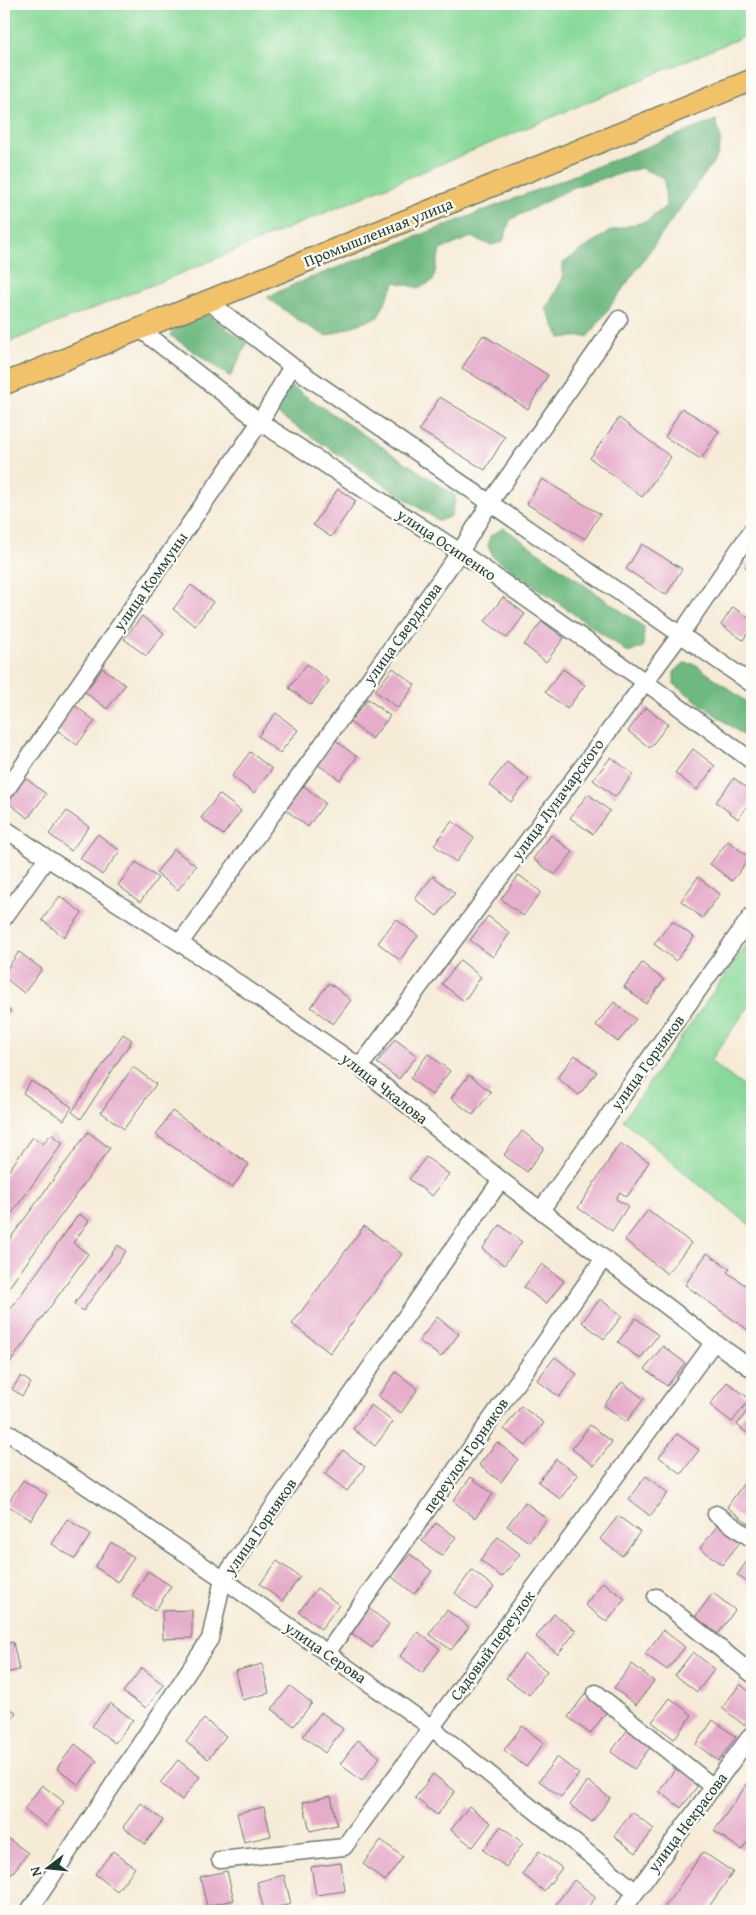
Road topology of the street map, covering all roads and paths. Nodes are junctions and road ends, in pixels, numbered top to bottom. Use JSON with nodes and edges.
{"nodes":[{"id":1,"x":752,"y":80,"type":"edge"},
{"id":2,"x":208,"y":301,"type":"junction"},
{"id":3,"x":618,"y":318,"type":"dead end"},
{"id":4,"x":140,"y":329,"type":"junction"},
{"id":5,"x":292,"y":366,"type":"junction"},
{"id":6,"x":4,"y":384,"type":"edge"},
{"id":7,"x":260,"y":422,"type":"junction"},
{"id":8,"x":491,"y":501,"type":"junction"},
{"id":9,"x":752,"y":530,"type":"edge"},
{"id":10,"x":460,"y":552,"type":"junction"},
{"id":11,"x":680,"y":635,"type":"junction"},
{"id":12,"x":644,"y":681,"type":"junction"},
{"id":13,"x":752,"y":684,"type":"edge"},
{"id":14,"x":752,"y":761,"type":"edge"},
{"id":15,"x":4,"y":793,"type":"edge"},
{"id":16,"x":4,"y":828,"type":"edge"},
{"id":17,"x":47,"y":858,"type":"junction"},
{"id":18,"x":752,"y":915,"type":"edge"},
{"id":19,"x":4,"y":918,"type":"edge"},
{"id":20,"x":180,"y":943,"type":"junction"},
{"id":21,"x":360,"y":1067,"type":"junction"},
{"id":22,"x":501,"y":1180,"type":"junction"},
{"id":23,"x":541,"y":1210,"type":"junction"},
{"id":24,"x":604,"y":1258,"type":"junction"},
{"id":25,"x":714,"y":1342,"type":"junction"},
{"id":26,"x":752,"y":1369,"type":"edge"},
{"id":27,"x":4,"y":1430,"type":"edge"},
{"id":28,"x":716,"y":1514,"type":"dead end"},
{"id":29,"x":752,"y":1539,"type":"edge"},
{"id":30,"x":223,"y":1579,"type":"junction"},
{"id":31,"x":656,"y":1597,"type":"dead end"},
{"id":32,"x":327,"y":1653,"type":"junction"},
{"id":33,"x":752,"y":1674,"type":"edge"},
{"id":34,"x":596,"y":1693,"type":"dead end"},
{"id":35,"x":432,"y":1728,"type":"junction"},
{"id":36,"x":752,"y":1734,"type":"edge"},
{"id":37,"x":713,"y":1787,"type":"junction"},
{"id":38,"x":220,"y":1860,"type":"dead end"},
{"id":39,"x":636,"y":1891,"type":"junction"},
{"id":40,"x":29,"y":1911,"type":"edge"},
{"id":41,"x":622,"y":1911,"type":"edge"}],
"edges":[{"from":1,"to":2,"type":"main road","name":"Промышленная улица"},
{"from":2,"to":4,"type":"main road","name":"Промышленная улица"},
{"from":2,"to":5,"type":"street"},
{"from":3,"to":8,"type":"street","name":"улица Свердлова"},
{"from":4,"to":6,"type":"main road","name":"Промышленная улица"},
{"from":4,"to":7,"type":"street","name":"улица Осипенко"},
{"from":5,"to":7,"type":"street","name":"улица Коммуны"},
{"from":5,"to":8,"type":"street"},
{"from":7,"to":10,"type":"street","name":"улица Осипенко"},
{"from":7,"to":15,"type":"street","name":"улица Коммуны"},
{"from":8,"to":10,"type":"street","name":"улица Свердлова"},
{"from":8,"to":11,"type":"street"},
{"from":9,"to":11,"type":"street","name":"улица Луначарского"},
{"from":10,"to":12,"type":"street","name":"улица Осипенко"},
{"from":10,"to":20,"type":"street","name":"улица Свердлова"},
{"from":11,"to":12,"type":"street","name":"улица Луначарского"},
{"from":11,"to":13,"type":"street"},
{"from":12,"to":14,"type":"street","name":"улица Осипенко"},
{"from":12,"to":21,"type":"street","name":"улица Луначарского"},
{"from":16,"to":17,"type":"street","name":"улица Чкалова"},
{"from":17,"to":19,"type":"street"},
{"from":17,"to":20,"type":"street","name":"улица Чкалова"},
{"from":18,"to":23,"type":"street","name":"улица Горняков"},
{"from":20,"to":21,"type":"street","name":"улица Чкалова"},
{"from":21,"to":22,"type":"street","name":"улица Чкалова"},
{"from":22,"to":23,"type":"street","name":"улица Чкалова"},
{"from":22,"to":30,"type":"street","name":"улица Горняков"},
{"from":23,"to":24,"type":"street","name":"улица Чкалова"},
{"from":24,"to":25,"type":"street","name":"улица Чкалова"},
{"from":24,"to":32,"type":"street","name":"переулок Горняков"},
{"from":25,"to":26,"type":"street","name":"улица Чкалова"},
{"from":25,"to":35,"type":"street","name":"Садовый переулок"},
{"from":27,"to":30,"type":"street","name":"улица Серова"},
{"from":28,"to":29,"type":"street"},
{"from":30,"to":32,"type":"street","name":"улица Серова"},
{"from":30,"to":40,"type":"street","name":"улица Горняков"},
{"from":31,"to":33,"type":"street"},
{"from":32,"to":35,"type":"street","name":"улица Серова"},
{"from":34,"to":37,"type":"street"},
{"from":35,"to":38,"type":"street","name":"Садовый переулок"},
{"from":35,"to":39,"type":"street","name":"улица Серова"},
{"from":36,"to":37,"type":"street","name":"улица Некрасова"},
{"from":37,"to":39,"type":"street","name":"улица Некрасова"},
{"from":39,"to":41,"type":"street","name":"улица Некрасова"}]}
